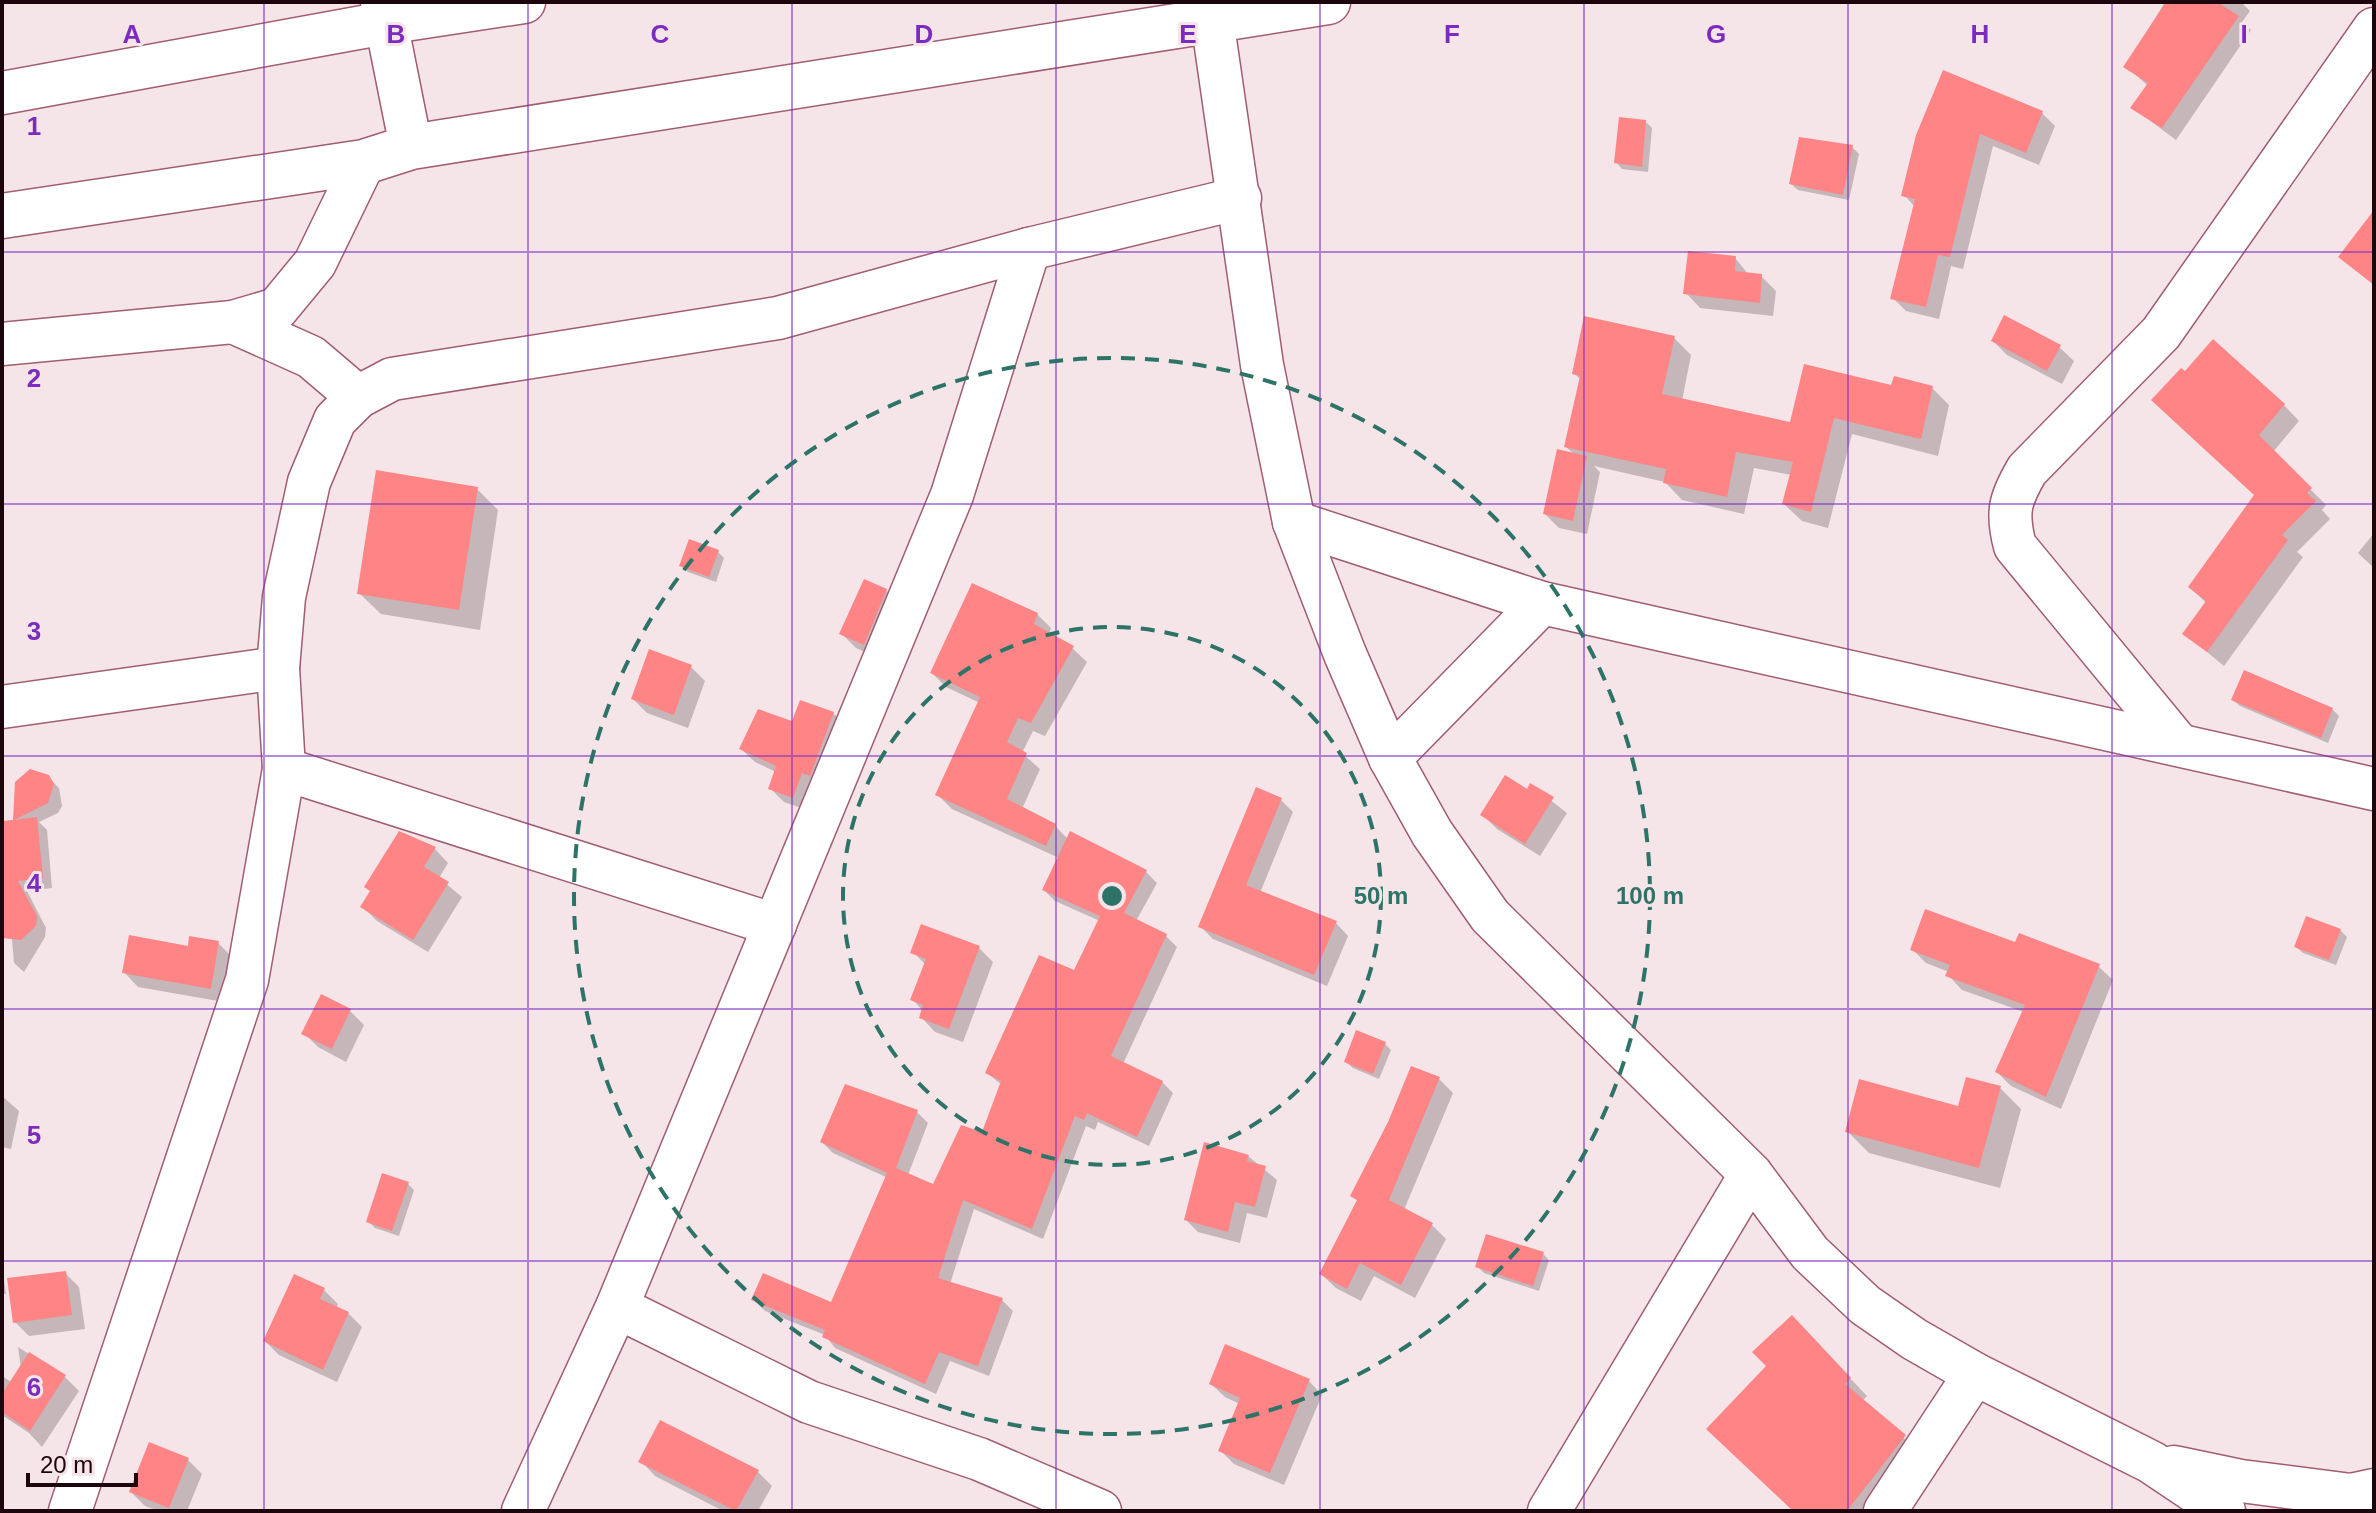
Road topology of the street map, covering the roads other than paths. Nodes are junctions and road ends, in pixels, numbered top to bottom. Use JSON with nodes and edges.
{"nodes":[{"id":1,"x":524,"y":2,"type":"edge"},
{"id":2,"x":1328,"y":2,"type":"edge"},
{"id":3,"x":384,"y":13,"type":"edge"},
{"id":4,"x":1212,"y":19,"type":"junction"},
{"id":5,"x":2374,"y":29,"type":"edge"},
{"id":6,"x":2,"y":93,"type":"edge"},
{"id":7,"x":411,"y":147,"type":"junction"},
{"id":8,"x":364,"y":162,"type":"junction"},
{"id":9,"x":1240,"y":198,"type":"junction"},
{"id":10,"x":2,"y":216,"type":"edge"},
{"id":11,"x":1029,"y":249,"type":"junction"},
{"id":12,"x":233,"y":322,"type":"junction"},
{"id":13,"x":2,"y":344,"type":"edge"},
{"id":14,"x":358,"y":397,"type":"junction"},
{"id":15,"x":1294,"y":522,"type":"junction"},
{"id":16,"x":1542,"y":603,"type":"junction"},
{"id":17,"x":278,"y":668,"type":"junction"},
{"id":18,"x":2,"y":707,"type":"edge"},
{"id":19,"x":2179,"y":745,"type":"junction"},
{"id":20,"x":1390,"y":758,"type":"junction"},
{"id":21,"x":284,"y":769,"type":"junction"},
{"id":22,"x":2374,"y":789,"type":"edge"},
{"id":23,"x":775,"y":925,"type":"junction"},
{"id":24,"x":1751,"y":1174,"type":"junction"},
{"id":25,"x":617,"y":1307,"type":"junction"},
{"id":26,"x":1975,"y":1374,"type":"junction"},
{"id":27,"x":2151,"y":1462,"type":"junction"},
{"id":28,"x":2374,"y":1490,"type":"edge"},
{"id":29,"x":70,"y":1511,"type":"edge"},
{"id":30,"x":523,"y":1511,"type":"edge"},
{"id":31,"x":1100,"y":1511,"type":"edge"},
{"id":32,"x":1549,"y":1511,"type":"edge"},
{"id":33,"x":1885,"y":1511,"type":"edge"},
{"id":34,"x":2224,"y":1511,"type":"edge"}],
"edges":[{"from":1,"to":3,"type":"street"},
{"from":2,"to":4,"type":"main road"},
{"from":3,"to":6,"type":"street"},
{"from":3,"to":7,"type":"street"},
{"from":4,"to":7,"type":"main road"},
{"from":4,"to":9,"type":"street"},
{"from":5,"to":19,"type":"street"},
{"from":7,"to":8,"type":"main road"},
{"from":8,"to":10,"type":"main road"},
{"from":8,"to":12,"type":"street"},
{"from":9,"to":11,"type":"street"},
{"from":9,"to":15,"type":"street"},
{"from":11,"to":14,"type":"street"},
{"from":11,"to":23,"type":"street"},
{"from":12,"to":13,"type":"street"},
{"from":12,"to":14,"type":"street"},
{"from":14,"to":17,"type":"street"},
{"from":15,"to":16,"type":"street"},
{"from":15,"to":20,"type":"street"},
{"from":16,"to":19,"type":"street"},
{"from":16,"to":20,"type":"street"},
{"from":17,"to":18,"type":"street"},
{"from":17,"to":21,"type":"street"},
{"from":19,"to":22,"type":"street"},
{"from":20,"to":24,"type":"street"},
{"from":21,"to":23,"type":"street"},
{"from":21,"to":29,"type":"street"},
{"from":23,"to":25,"type":"street"},
{"from":24,"to":26,"type":"street"},
{"from":24,"to":32,"type":"street"},
{"from":25,"to":30,"type":"street"},
{"from":25,"to":31,"type":"street"},
{"from":26,"to":27,"type":"street"},
{"from":26,"to":33,"type":"street"},
{"from":27,"to":28,"type":"street"},
{"from":27,"to":34,"type":"street"}]}
